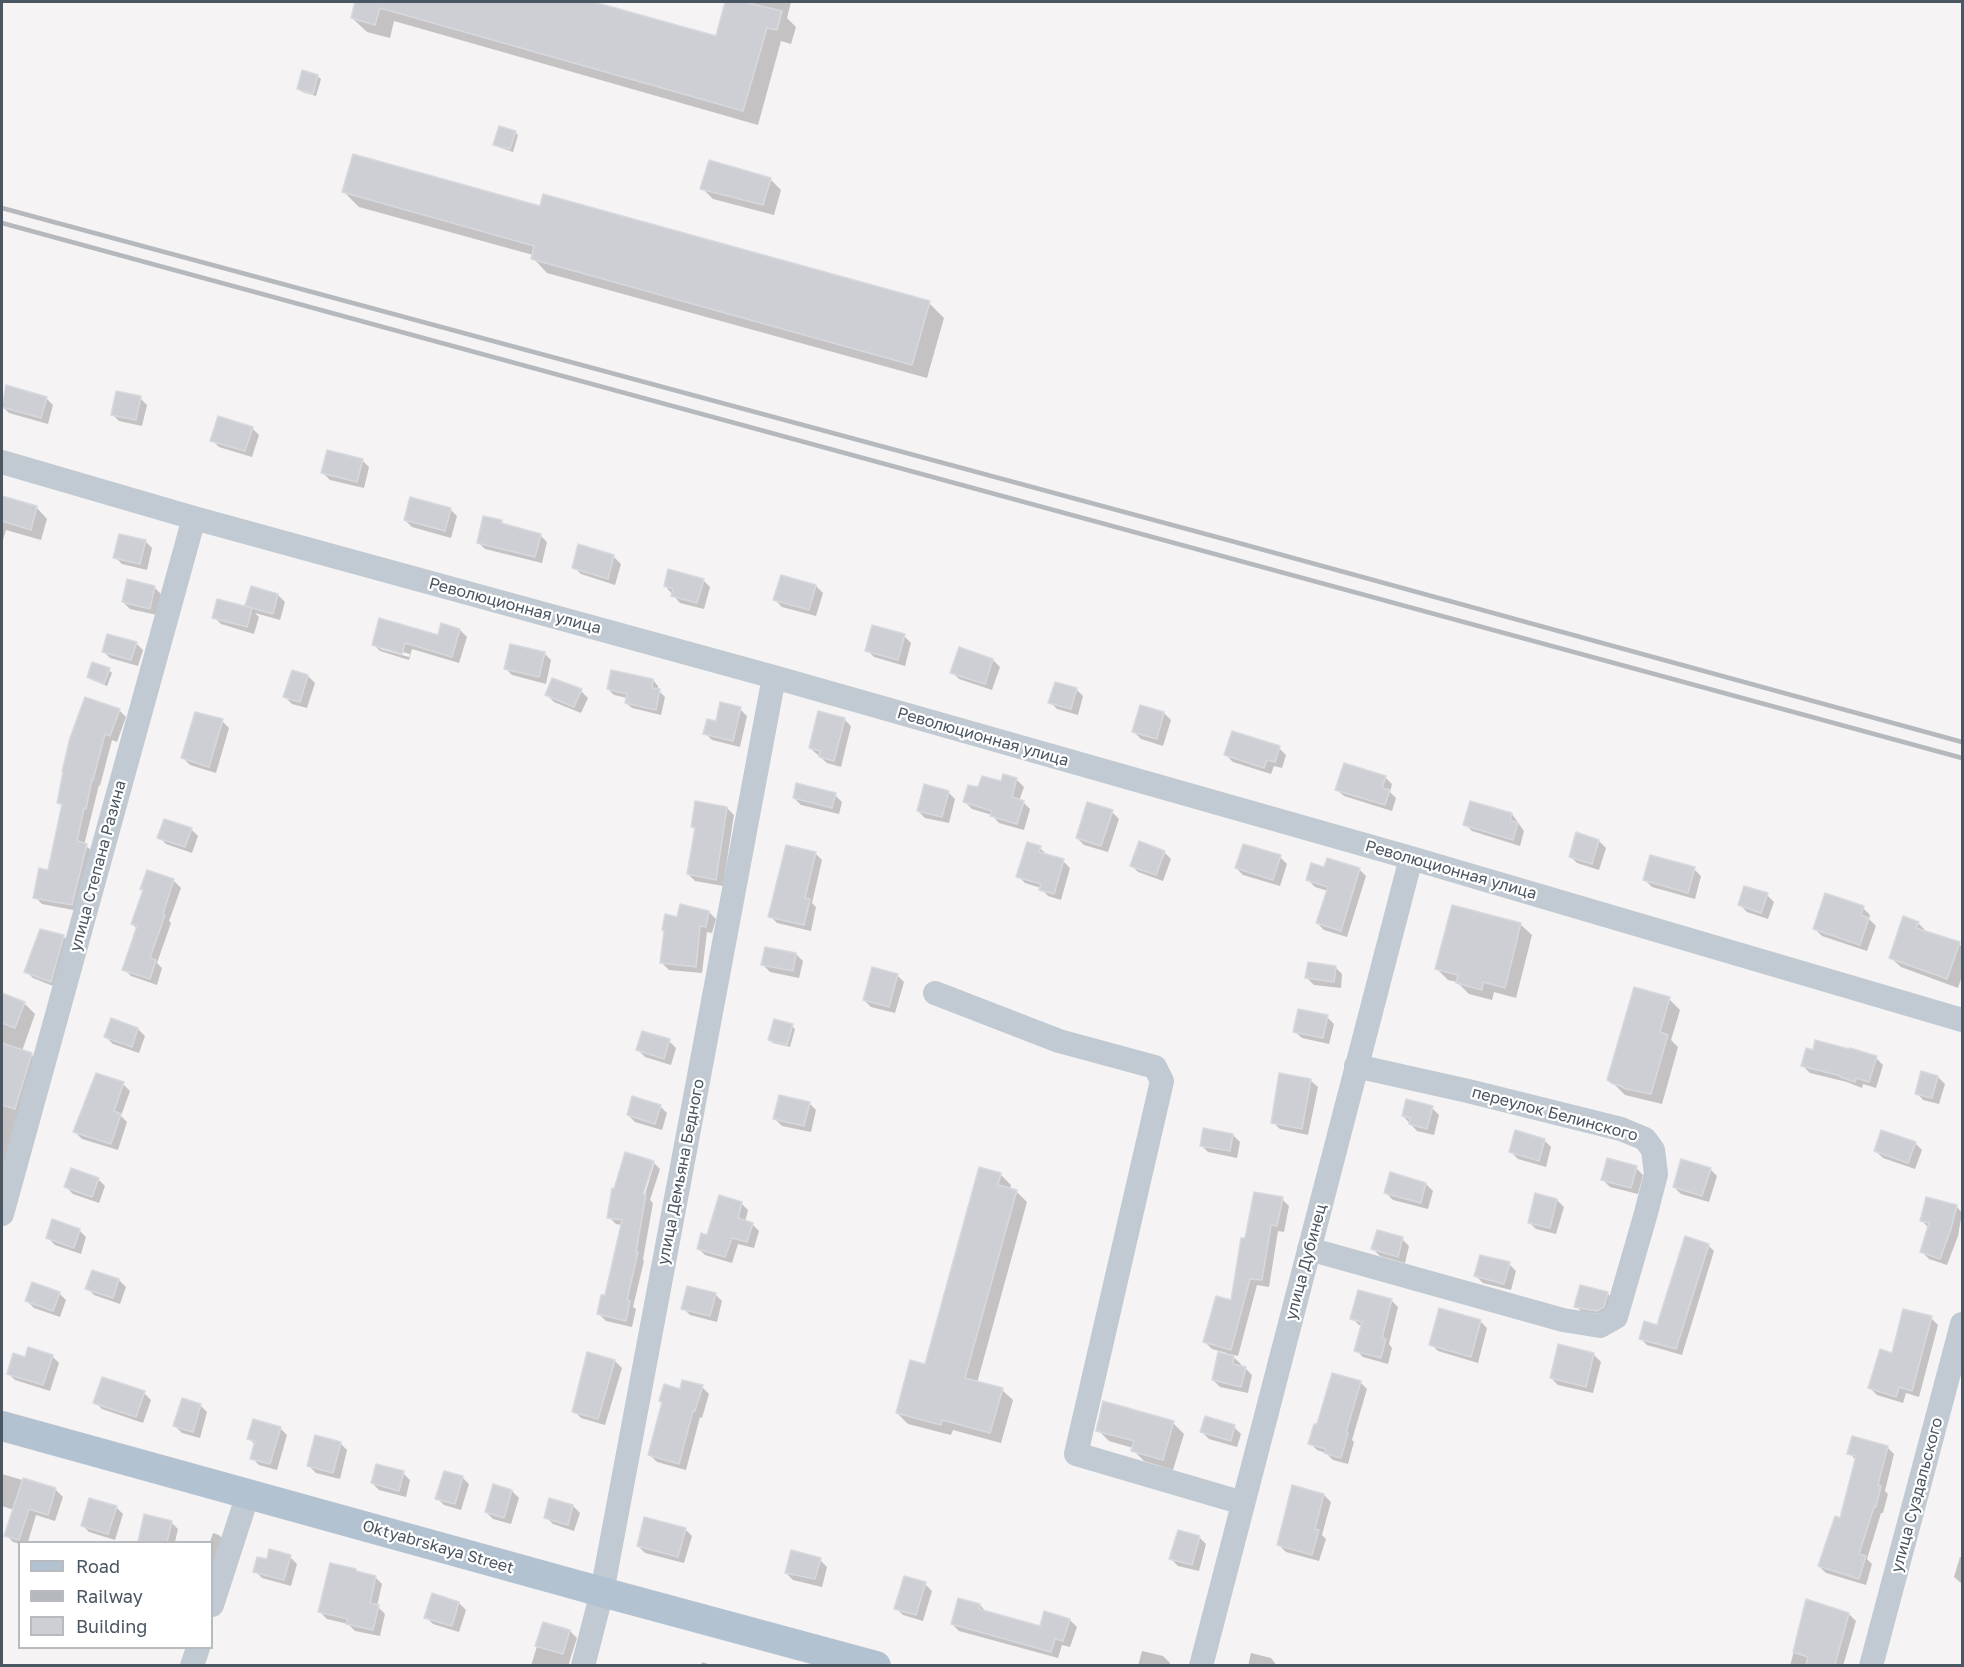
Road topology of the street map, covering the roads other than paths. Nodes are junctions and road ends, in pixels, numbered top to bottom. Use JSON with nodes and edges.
{"nodes":[{"id":1,"x":2,"y":462,"type":"edge"},
{"id":2,"x":194,"y":518,"type":"junction"},
{"id":3,"x":774,"y":677,"type":"junction"},
{"id":4,"x":1411,"y":858,"type":"junction"},
{"id":5,"x":935,"y":993,"type":"dead end"},
{"id":6,"x":1962,"y":1020,"type":"edge"},
{"id":7,"x":1356,"y":1066,"type":"junction"},
{"id":8,"x":2,"y":1214,"type":"edge"},
{"id":9,"x":1309,"y":1249,"type":"junction"},
{"id":10,"x":1962,"y":1324,"type":"edge"},
{"id":11,"x":2,"y":1426,"type":"edge"},
{"id":12,"x":248,"y":1494,"type":"junction"},
{"id":13,"x":1243,"y":1503,"type":"junction"},
{"id":14,"x":602,"y":1592,"type":"junction"},
{"id":15,"x":213,"y":1602,"type":"edge"},
{"id":16,"x":197,"y":1649,"type":"edge"},
{"id":17,"x":192,"y":1665,"type":"edge"},
{"id":18,"x":583,"y":1665,"type":"edge"},
{"id":19,"x":876,"y":1665,"type":"edge"},
{"id":20,"x":1201,"y":1665,"type":"edge"},
{"id":21,"x":1871,"y":1665,"type":"edge"}],
"edges":[{"from":1,"to":2,"type":"street","name":"Революционная улица"},
{"from":2,"to":3,"type":"street","name":"Революционная улица"},
{"from":2,"to":8,"type":"street","name":"улица Степана Разина"},
{"from":3,"to":4,"type":"street","name":"Революционная улица"},
{"from":3,"to":14,"type":"street","name":"улица Демьяна Бедного"},
{"from":4,"to":6,"type":"street","name":"Революционная улица"},
{"from":4,"to":7,"type":"street","name":"улица Дубинец"},
{"from":5,"to":13,"type":"street"},
{"from":7,"to":9,"type":"street","name":"улица Дубинец"},
{"from":7,"to":9,"type":"street","name":"переулок Белинского"},
{"from":9,"to":13,"type":"street","name":"улица Дубинец"},
{"from":10,"to":21,"type":"street","name":"улица Суздальского"},
{"from":11,"to":12,"type":"main road","name":"Oktyabrskaya Street"},
{"from":12,"to":14,"type":"main road","name":"Oktyabrskaya Street"},
{"from":12,"to":15,"type":"street"},
{"from":13,"to":20,"type":"street","name":"улица Дубинец"},
{"from":14,"to":18,"type":"street","name":"улица Демьяна Бедного"},
{"from":14,"to":19,"type":"main road","name":"Oktyabrskaya Street"},
{"from":16,"to":17,"type":"street"}]}
